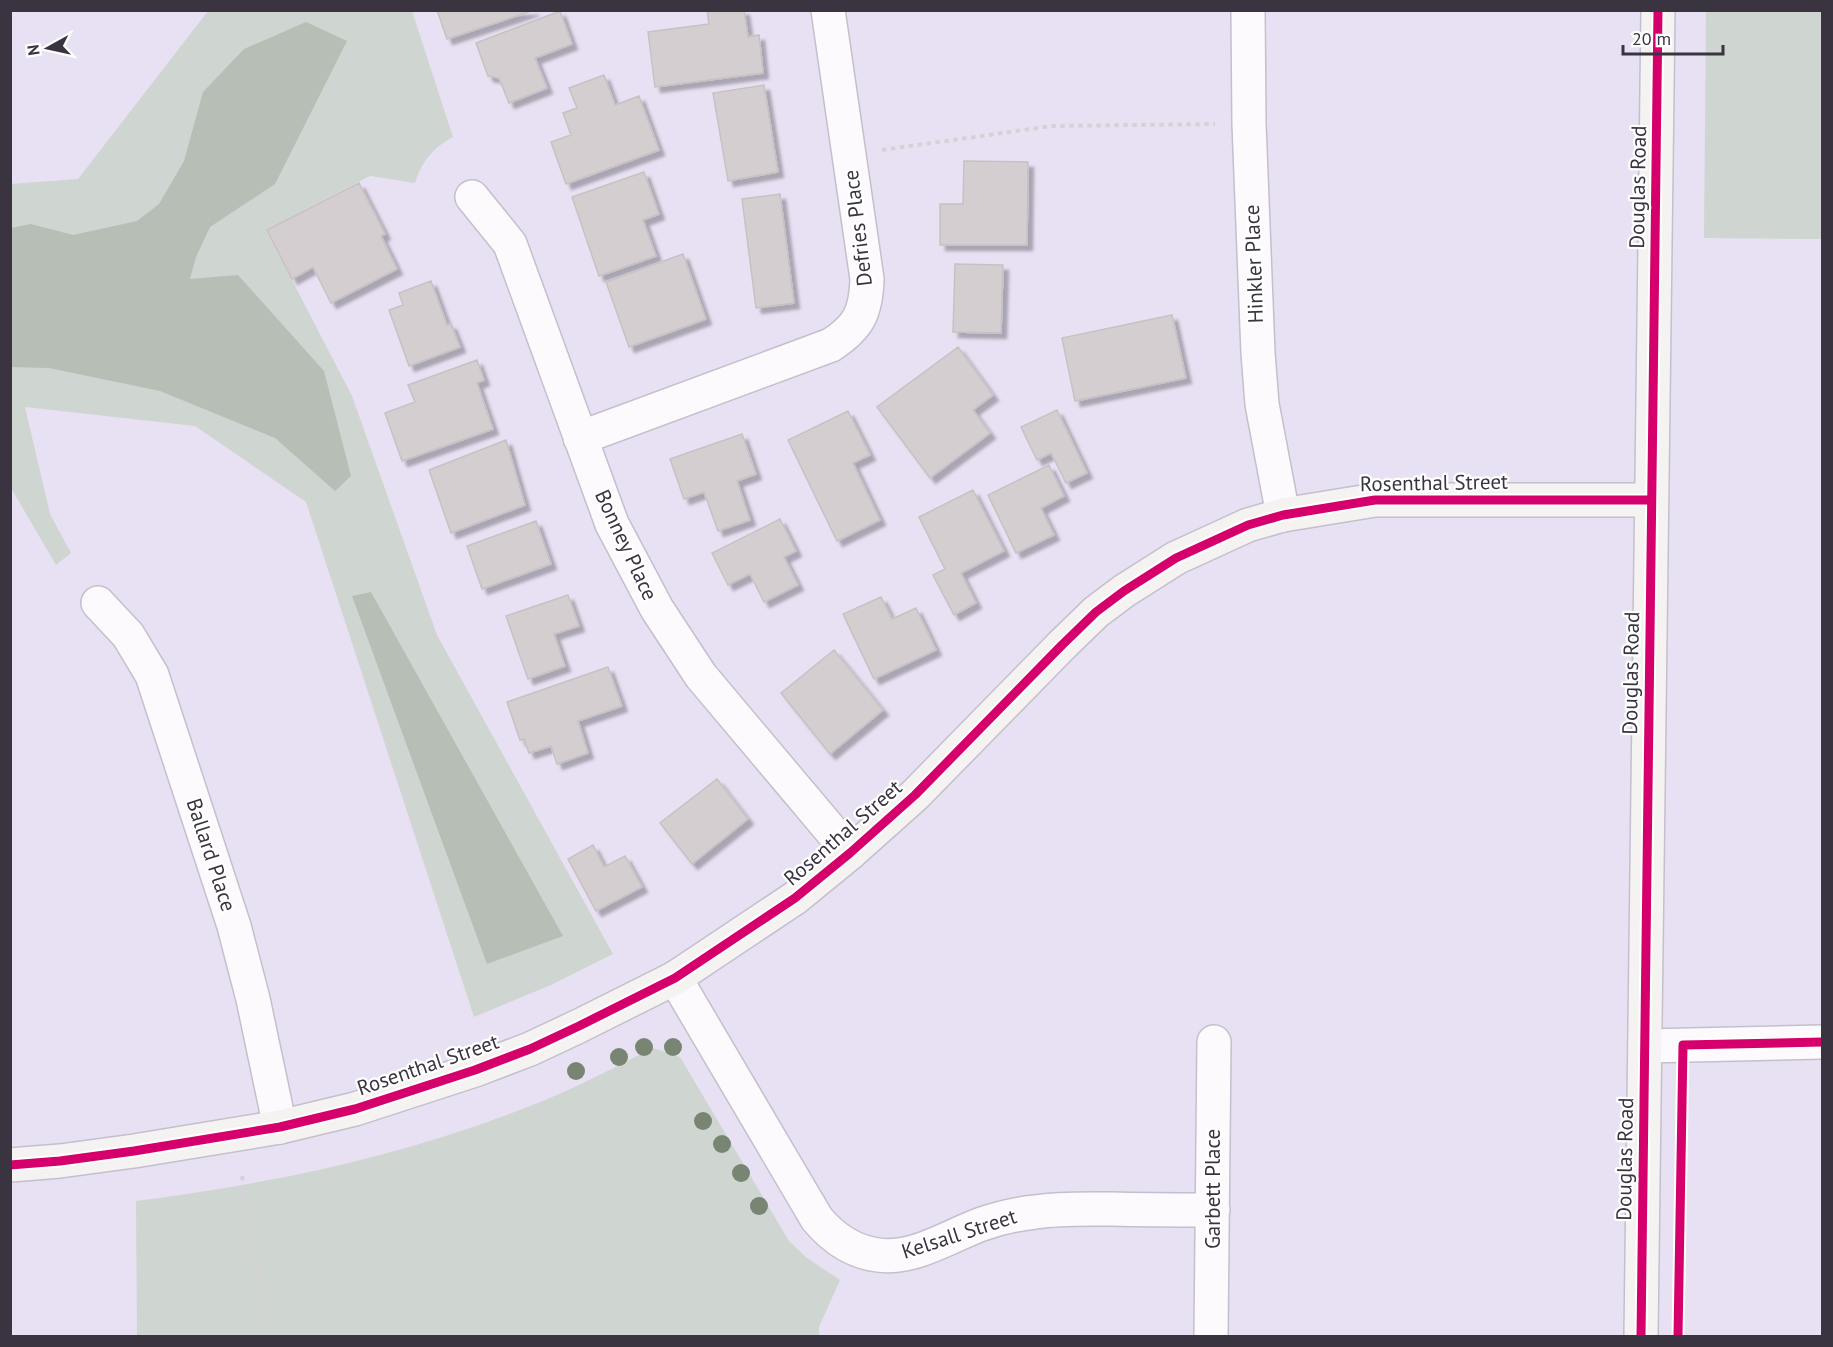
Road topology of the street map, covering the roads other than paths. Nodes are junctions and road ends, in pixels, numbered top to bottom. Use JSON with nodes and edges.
{"nodes":[{"id":1,"x":828,"y":10,"type":"edge"},
{"id":2,"x":1248,"y":10,"type":"edge"},
{"id":3,"x":1658,"y":10,"type":"edge"},
{"id":4,"x":472,"y":197,"type":"dead end"},
{"id":5,"x":580,"y":438,"type":"junction"},
{"id":6,"x":1651,"y":500,"type":"junction"},
{"id":7,"x":1283,"y":514,"type":"junction"},
{"id":8,"x":98,"y":603,"type":"dead end"},
{"id":9,"x":850,"y":853,"type":"junction"},
{"id":10,"x":675,"y":978,"type":"junction"},
{"id":11,"x":1214,"y":1042,"type":"dead end"},
{"id":12,"x":1822,"y":1042,"type":"edge"},
{"id":13,"x":1645,"y":1046,"type":"junction"},
{"id":14,"x":279,"y":1127,"type":"junction"},
{"id":15,"x":10,"y":1164,"type":"edge"},
{"id":16,"x":1213,"y":1210,"type":"junction"},
{"id":17,"x":1211,"y":1336,"type":"edge"},
{"id":18,"x":1641,"y":1336,"type":"edge"}],
"edges":[{"from":1,"to":5,"type":"street","name":"Defries Place"},
{"from":2,"to":7,"type":"street","name":"Hinkler Place"},
{"from":3,"to":6,"type":"street","name":"Douglas Road"},
{"from":4,"to":5,"type":"street","name":"Bonney Place"},
{"from":5,"to":9,"type":"street","name":"Bonney Place"},
{"from":6,"to":7,"type":"street","name":"Rosenthal Street"},
{"from":6,"to":13,"type":"street","name":"Douglas Road"},
{"from":7,"to":9,"type":"street","name":"Rosenthal Street"},
{"from":8,"to":14,"type":"street","name":"Ballard Place"},
{"from":9,"to":10,"type":"street","name":"Rosenthal Street"},
{"from":10,"to":14,"type":"street","name":"Rosenthal Street"},
{"from":10,"to":16,"type":"street","name":"Kelsall Street"},
{"from":11,"to":16,"type":"street","name":"Garbett Place"},
{"from":12,"to":13,"type":"street"},
{"from":13,"to":18,"type":"street","name":"Douglas Road"},
{"from":14,"to":15,"type":"street","name":"Rosenthal Street"},
{"from":16,"to":17,"type":"street","name":"Garbett Place"}]}
